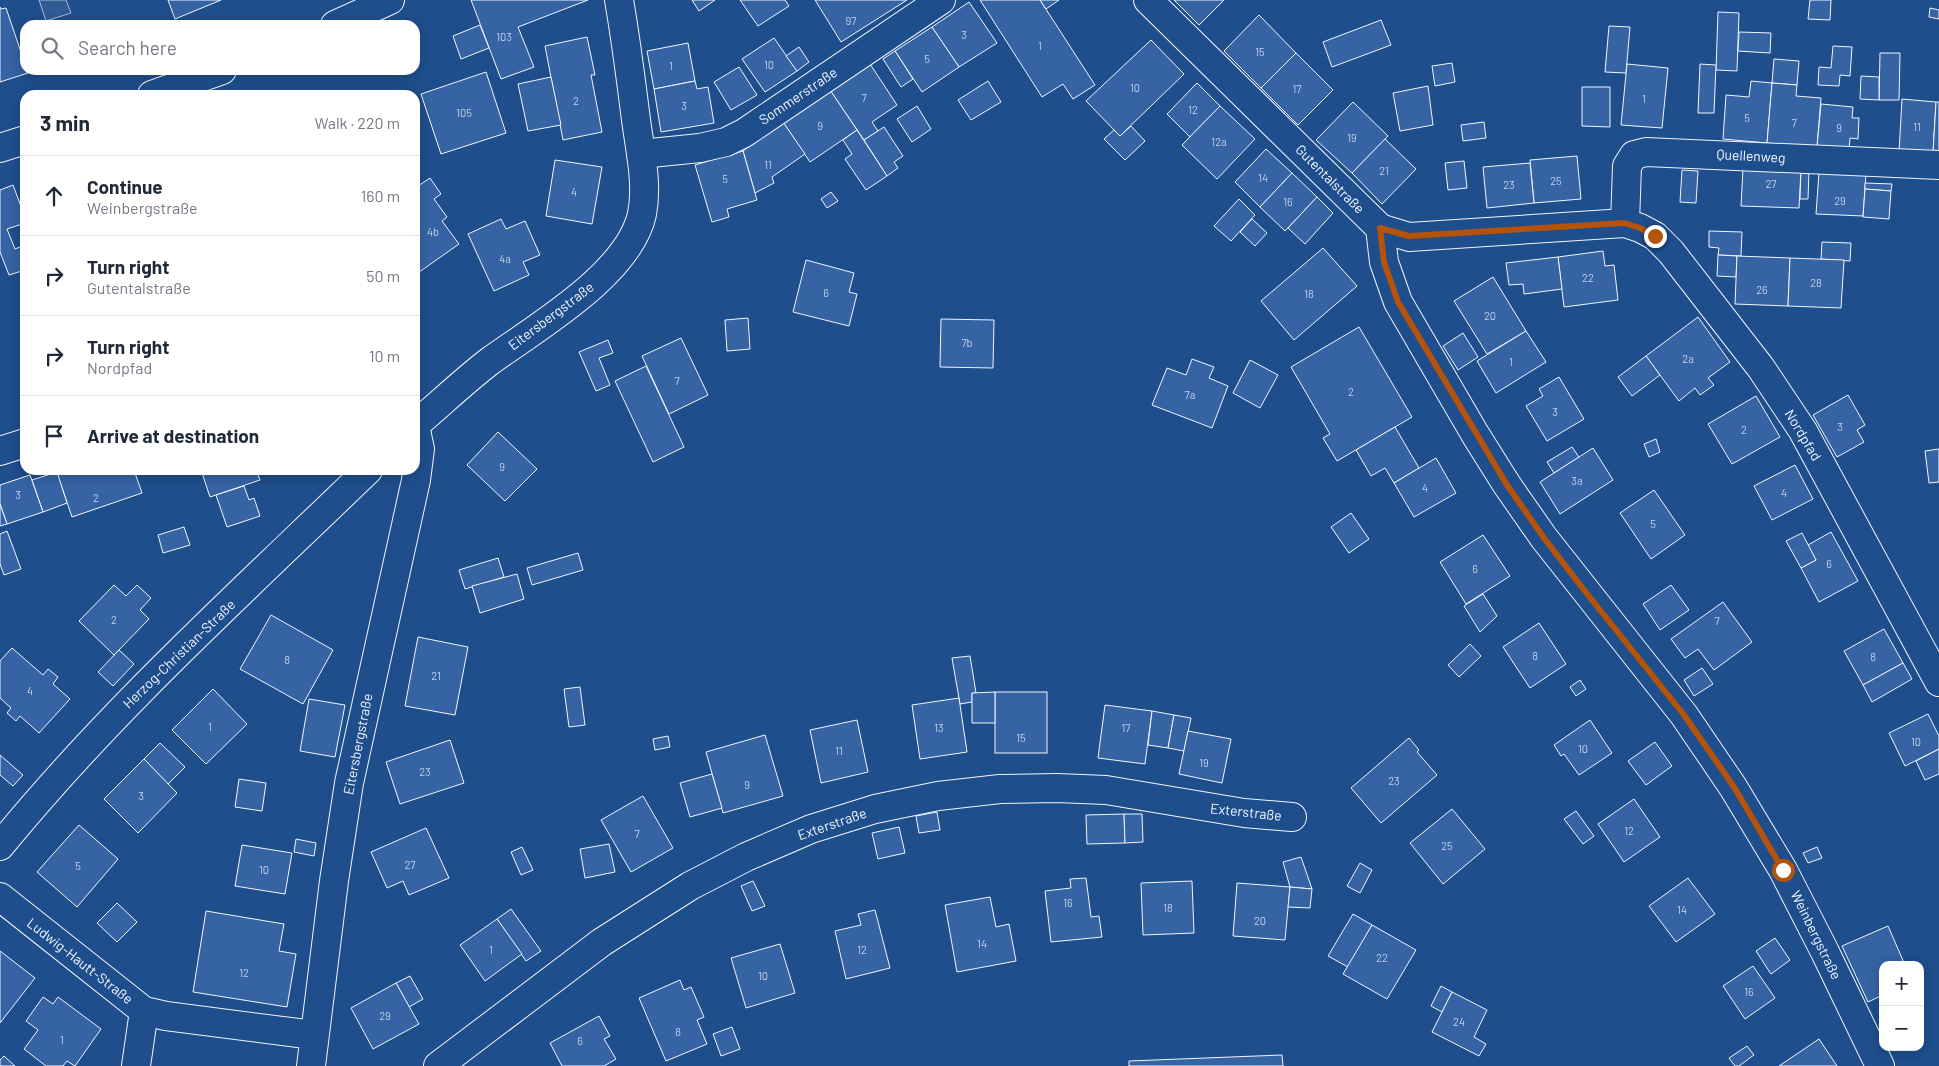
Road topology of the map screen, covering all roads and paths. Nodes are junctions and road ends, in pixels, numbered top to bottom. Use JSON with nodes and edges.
{"nodes":[{"id":1,"x":390,"y":0,"type":"edge"},
{"id":2,"x":619,"y":0,"type":"edge"},
{"id":3,"x":940,"y":0,"type":"edge"},
{"id":4,"x":1148,"y":0,"type":"edge"},
{"id":5,"x":346,"y":20,"type":"edge"},
{"id":6,"x":208,"y":75,"type":"edge"},
{"id":7,"x":166,"y":90,"type":"edge"},
{"id":8,"x":20,"y":142,"type":"edge"},
{"id":9,"x":0,"y":148,"type":"edge"},
{"id":10,"x":641,"y":154,"type":"junction"},
{"id":11,"x":1939,"y":165,"type":"edge"},
{"id":12,"x":1624,"y":223,"type":"junction"},
{"id":13,"x":1380,"y":228,"type":"junction"},
{"id":14,"x":420,"y":421,"type":"edge"},
{"id":15,"x":20,"y":445,"type":"edge"},
{"id":16,"x":0,"y":451,"type":"edge"},
{"id":17,"x":363,"y":475,"type":"edge"},
{"id":18,"x":417,"y":475,"type":"edge"},
{"id":19,"x":1939,"y":682,"type":"edge"},
{"id":20,"x":1292,"y":817,"type":"dead end"},
{"id":21,"x":0,"y":846,"type":"edge"},
{"id":22,"x":0,"y":897,"type":"edge"},
{"id":23,"x":144,"y":1011,"type":"junction"},
{"id":24,"x":314,"y":1035,"type":"junction"},
{"id":25,"x":136,"y":1066,"type":"edge"},
{"id":26,"x":311,"y":1066,"type":"edge"},
{"id":27,"x":438,"y":1066,"type":"edge"},
{"id":28,"x":1880,"y":1066,"type":"edge"}],
"edges":[{"from":1,"to":5,"type":"street"},
{"from":2,"to":10,"type":"street","name":"Eitersbergstraße"},
{"from":3,"to":10,"type":"street","name":"Sommerstraße"},
{"from":4,"to":13,"type":"street","name":"Gutentalstraße"},
{"from":6,"to":7,"type":"street"},
{"from":8,"to":9,"type":"street"},
{"from":10,"to":14,"type":"street","name":"Eitersbergstraße"},
{"from":11,"to":12,"type":"street","name":"Quellenweg"},
{"from":12,"to":13,"type":"street","name":"Gutentalstraße"},
{"from":12,"to":19,"type":"street","name":"Nordpfad"},
{"from":13,"to":28,"type":"street","name":"Weinbergstraße"},
{"from":15,"to":16,"type":"street"},
{"from":17,"to":21,"type":"street","name":"Herzog-Christian-Straße"},
{"from":18,"to":24,"type":"street","name":"Eitersbergstraße"},
{"from":20,"to":27,"type":"street","name":"Exterstraße"},
{"from":22,"to":23,"type":"street","name":"Ludwig-Hautt-Straße"},
{"from":23,"to":24,"type":"street","name":"Ludwig-Hautt-Straße"},
{"from":23,"to":25,"type":"street"},
{"from":24,"to":26,"type":"street","name":"Eitersbergstraße"}]}
